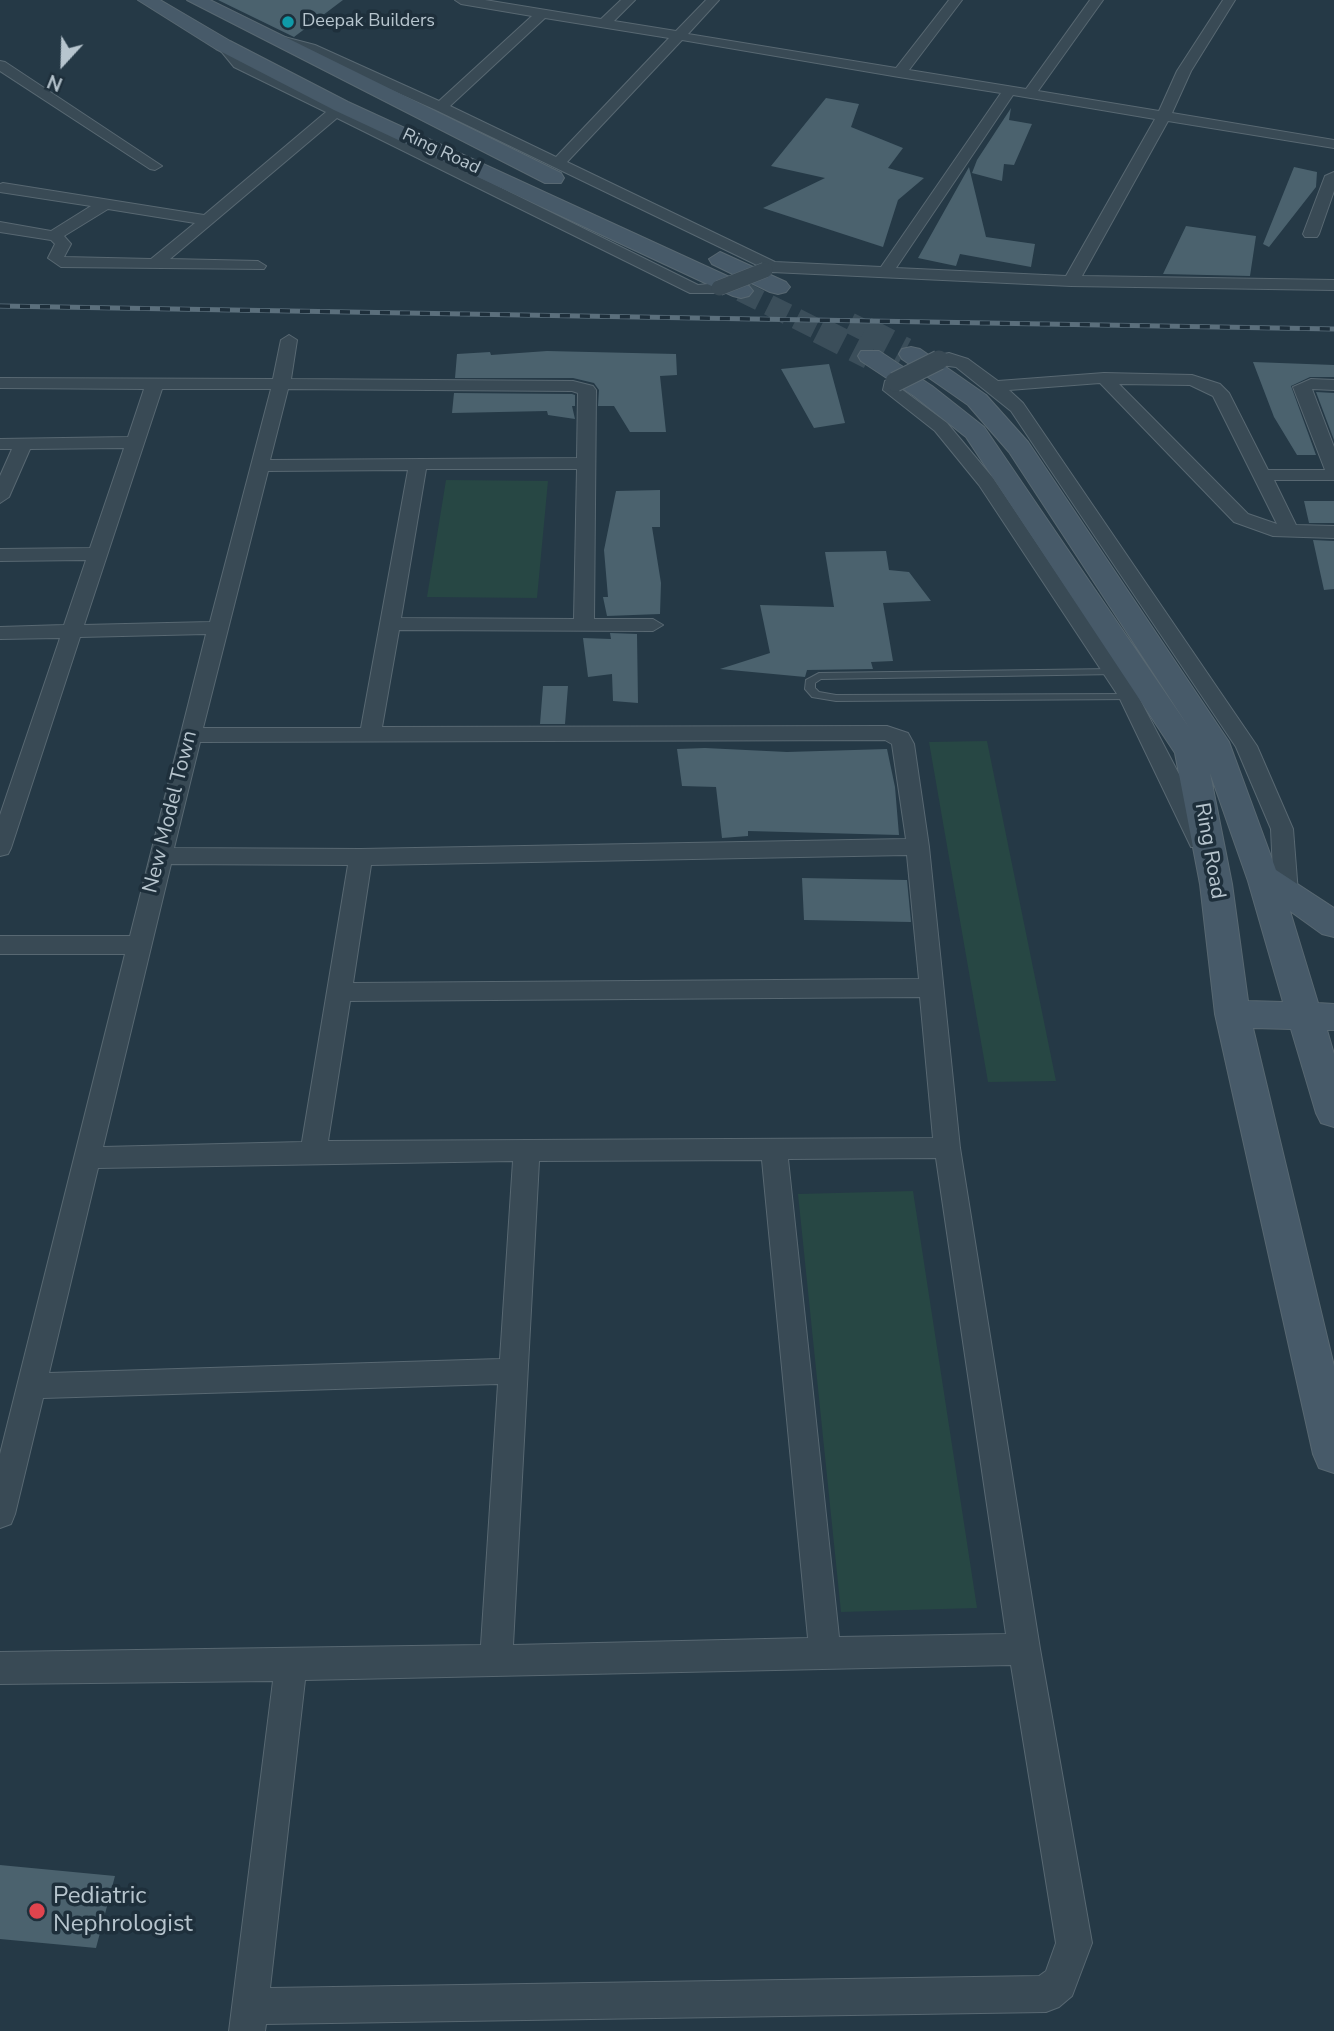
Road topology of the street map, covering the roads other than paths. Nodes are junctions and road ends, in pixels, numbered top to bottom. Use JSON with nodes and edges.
{"nodes":[{"id":1,"x":147,"y":0,"type":"edge"},
{"id":2,"x":195,"y":0,"type":"edge"},
{"id":3,"x":461,"y":0,"type":"edge"},
{"id":4,"x":629,"y":0,"type":"edge"},
{"id":5,"x":713,"y":0,"type":"edge"},
{"id":6,"x":956,"y":0,"type":"edge"},
{"id":7,"x":1097,"y":0,"type":"edge"},
{"id":8,"x":1229,"y":0,"type":"edge"},
{"id":9,"x":542,"y":14,"type":"junction"},
{"id":10,"x":603,"y":24,"type":"junction"},
{"id":11,"x":262,"y":35,"type":"junction"},
{"id":12,"x":679,"y":37,"type":"junction"},
{"id":13,"x":223,"y":46,"type":"junction"},
{"id":14,"x":0,"y":65,"type":"edge"},
{"id":15,"x":899,"y":73,"type":"junction"},
{"id":16,"x":17,"y":76,"type":"junction"},
{"id":17,"x":0,"y":87,"type":"edge"},
{"id":18,"x":1009,"y":91,"type":"junction"},
{"id":19,"x":1029,"y":94,"type":"junction"},
{"id":20,"x":441,"y":107,"type":"junction"},
{"id":21,"x":335,"y":112,"type":"junction"},
{"id":22,"x":1163,"y":117,"type":"junction"},
{"id":23,"x":1334,"y":144,"type":"edge"},
{"id":24,"x":558,"y":163,"type":"junction"},
{"id":25,"x":155,"y":166,"type":"dead end"},
{"id":26,"x":1332,"y":176,"type":"dead end"},
{"id":27,"x":2,"y":188,"type":"dead end"},
{"id":28,"x":1328,"y":200,"type":"edge"},
{"id":29,"x":106,"y":204,"type":"junction"},
{"id":30,"x":206,"y":220,"type":"junction"},
{"id":31,"x":0,"y":227,"type":"edge"},
{"id":32,"x":1311,"y":234,"type":"dead end"},
{"id":33,"x":55,"y":235,"type":"junction"},
{"id":34,"x":155,"y":264,"type":"junction"},
{"id":35,"x":258,"y":266,"type":"dead end"},
{"id":36,"x":767,"y":269,"type":"junction"},
{"id":37,"x":886,"y":271,"type":"junction"},
{"id":38,"x":1071,"y":281,"type":"junction"},
{"id":39,"x":1334,"y":285,"type":"edge"},
{"id":40,"x":778,"y":287,"type":"tunnel mouth"},
{"id":41,"x":741,"y":291,"type":"tunnel mouth"},
{"id":42,"x":289,"y":340,"type":"dead end"},
{"id":43,"x":905,"y":351,"type":"tunnel mouth"},
{"id":44,"x":870,"y":356,"type":"tunnel mouth"},
{"id":45,"x":1104,"y":378,"type":"junction"},
{"id":46,"x":0,"y":383,"type":"edge"},
{"id":47,"x":155,"y":383,"type":"junction"},
{"id":48,"x":281,"y":384,"type":"junction"},
{"id":49,"x":1334,"y":385,"type":"edge"},
{"id":50,"x":994,"y":386,"type":"junction"},
{"id":51,"x":135,"y":442,"type":"junction"},
{"id":52,"x":0,"y":444,"type":"edge"},
{"id":53,"x":23,"y":444,"type":"junction"},
{"id":54,"x":585,"y":463,"type":"junction"},
{"id":55,"x":418,"y":464,"type":"junction"},
{"id":56,"x":261,"y":466,"type":"junction"},
{"id":57,"x":1334,"y":472,"type":"edge"},
{"id":58,"x":1262,"y":475,"type":"junction"},
{"id":59,"x":0,"y":497,"type":"edge"},
{"id":60,"x":1290,"y":531,"type":"junction"},
{"id":61,"x":1334,"y":532,"type":"edge"},
{"id":62,"x":98,"y":554,"type":"junction"},
{"id":63,"x":0,"y":555,"type":"edge"},
{"id":64,"x":390,"y":624,"type":"junction"},
{"id":65,"x":584,"y":625,"type":"junction"},
{"id":66,"x":653,"y":625,"type":"dead end"},
{"id":67,"x":218,"y":628,"type":"junction"},
{"id":68,"x":72,"y":632,"type":"junction"},
{"id":69,"x":0,"y":633,"type":"edge"},
{"id":70,"x":1112,"y":672,"type":"junction"},
{"id":71,"x":1129,"y":697,"type":"junction"},
{"id":72,"x":370,"y":734,"type":"junction"},
{"id":73,"x":190,"y":735,"type":"junction"},
{"id":74,"x":1,"y":842,"type":"edge"},
{"id":75,"x":918,"y":846,"type":"junction"},
{"id":76,"x":160,"y":856,"type":"junction"},
{"id":77,"x":361,"y":857,"type":"junction"},
{"id":78,"x":1216,"y":884,"type":"junction"},
{"id":79,"x":1274,"y":884,"type":"junction"},
{"id":80,"x":1334,"y":925,"type":"edge"},
{"id":81,"x":0,"y":945,"type":"edge"},
{"id":82,"x":138,"y":945,"type":"junction"},
{"id":83,"x":931,"y":988,"type":"junction"},
{"id":84,"x":339,"y":992,"type":"junction"},
{"id":85,"x":1232,"y":1014,"type":"junction"},
{"id":86,"x":1320,"y":1017,"type":"edge"},
{"id":87,"x":1334,"y":1113,"type":"edge"},
{"id":88,"x":947,"y":1148,"type":"junction"},
{"id":89,"x":774,"y":1149,"type":"junction"},
{"id":90,"x":527,"y":1151,"type":"junction"},
{"id":91,"x":313,"y":1152,"type":"junction"},
{"id":92,"x":87,"y":1158,"type":"junction"},
{"id":93,"x":513,"y":1371,"type":"junction"},
{"id":94,"x":33,"y":1386,"type":"junction"},
{"id":95,"x":10,"y":1439,"type":"edge"},
{"id":96,"x":1334,"y":1454,"type":"edge"},
{"id":97,"x":0,"y":1514,"type":"edge"},
{"id":98,"x":1024,"y":1649,"type":"junction"},
{"id":99,"x":825,"y":1652,"type":"junction"},
{"id":100,"x":496,"y":1661,"type":"junction"},
{"id":101,"x":291,"y":1665,"type":"junction"},
{"id":102,"x":0,"y":1668,"type":"edge"},
{"id":103,"x":249,"y":2019,"type":"edge"}],
"edges":[{"from":1,"to":13,"type":"street","name":"Ring Road"},
{"from":2,"to":11,"type":"street","name":"Ring Road"},
{"from":3,"to":9,"type":"street"},
{"from":4,"to":10,"type":"street"},
{"from":5,"to":12,"type":"street"},
{"from":6,"to":15,"type":"street"},
{"from":7,"to":19,"type":"street"},
{"from":8,"to":22,"type":"street"},
{"from":9,"to":10,"type":"street"},
{"from":9,"to":20,"type":"street"},
{"from":10,"to":12,"type":"street"},
{"from":11,"to":20,"type":"street"},
{"from":11,"to":40,"type":"street","name":"Ring Road"},
{"from":12,"to":15,"type":"street"},
{"from":12,"to":24,"type":"street"},
{"from":13,"to":21,"type":"street"},
{"from":13,"to":41,"type":"street","name":"Ring Road"},
{"from":14,"to":16,"type":"street"},
{"from":15,"to":18,"type":"street"},
{"from":16,"to":17,"type":"street"},
{"from":16,"to":25,"type":"street"},
{"from":18,"to":19,"type":"street"},
{"from":18,"to":37,"type":"street"},
{"from":19,"to":22,"type":"street"},
{"from":20,"to":24,"type":"street"},
{"from":21,"to":30,"type":"street"},
{"from":21,"to":36,"type":"street","bridge":true},
{"from":22,"to":23,"type":"street"},
{"from":22,"to":38,"type":"street"},
{"from":24,"to":36,"type":"street"},
{"from":26,"to":28,"type":"street"},
{"from":27,"to":29,"type":"street"},
{"from":28,"to":32,"type":"street"},
{"from":29,"to":30,"type":"street"},
{"from":29,"to":33,"type":"street"},
{"from":30,"to":34,"type":"street"},
{"from":31,"to":33,"type":"street"},
{"from":33,"to":34,"type":"street"},
{"from":34,"to":35,"type":"street"},
{"from":36,"to":37,"type":"street"},
{"from":37,"to":38,"type":"street"},
{"from":38,"to":39,"type":"street"},
{"from":42,"to":48,"type":"street","name":"New Model Town"},
{"from":43,"to":79,"type":"street","name":"Ring Road"},
{"from":44,"to":78,"type":"street","name":"Ring Road"},
{"from":45,"to":50,"type":"street"},
{"from":45,"to":58,"type":"street"},
{"from":45,"to":60,"type":"street"},
{"from":46,"to":47,"type":"street"},
{"from":47,"to":48,"type":"street"},
{"from":47,"to":51,"type":"street"},
{"from":48,"to":54,"type":"street"},
{"from":48,"to":56,"type":"street","name":"New Model Town"},
{"from":49,"to":57,"type":"street"},
{"from":50,"to":70,"type":"street","bridge":true},
{"from":50,"to":79,"type":"street"},
{"from":51,"to":53,"type":"street"},
{"from":51,"to":62,"type":"street"},
{"from":52,"to":53,"type":"street"},
{"from":53,"to":59,"type":"street"},
{"from":54,"to":55,"type":"street"},
{"from":54,"to":65,"type":"street"},
{"from":55,"to":56,"type":"street"},
{"from":55,"to":64,"type":"street"},
{"from":56,"to":67,"type":"street","name":"New Model Town"},
{"from":57,"to":58,"type":"street"},
{"from":58,"to":60,"type":"street"},
{"from":60,"to":61,"type":"street"},
{"from":62,"to":63,"type":"street"},
{"from":62,"to":68,"type":"street"},
{"from":64,"to":65,"type":"street"},
{"from":64,"to":72,"type":"street"},
{"from":65,"to":66,"type":"street"},
{"from":67,"to":68,"type":"street"},
{"from":67,"to":73,"type":"street","name":"New Model Town"},
{"from":68,"to":69,"type":"street"},
{"from":68,"to":74,"type":"street"},
{"from":70,"to":71,"type":"street"},
{"from":70,"to":71,"type":"lane"},
{"from":71,"to":78,"type":"street"},
{"from":72,"to":73,"type":"street"},
{"from":72,"to":75,"type":"street"},
{"from":73,"to":76,"type":"street","name":"New Model Town"},
{"from":75,"to":77,"type":"street"},
{"from":75,"to":83,"type":"street"},
{"from":76,"to":77,"type":"street"},
{"from":76,"to":82,"type":"street","name":"New Model Town"},
{"from":77,"to":84,"type":"street"},
{"from":78,"to":85,"type":"street","name":"Ring Road"},
{"from":79,"to":80,"type":"street"},
{"from":79,"to":86,"type":"street","name":"Ring Road"},
{"from":81,"to":82,"type":"street"},
{"from":82,"to":92,"type":"street","name":"New Model Town"},
{"from":83,"to":84,"type":"street"},
{"from":83,"to":88,"type":"street"},
{"from":84,"to":91,"type":"street"},
{"from":85,"to":86,"type":"street"},
{"from":85,"to":96,"type":"street","name":"Ring Road"},
{"from":86,"to":87,"type":"street","name":"Ring Road"},
{"from":88,"to":89,"type":"street"},
{"from":88,"to":98,"type":"street"},
{"from":89,"to":90,"type":"street"},
{"from":89,"to":99,"type":"street"},
{"from":90,"to":91,"type":"street"},
{"from":90,"to":93,"type":"street"},
{"from":91,"to":92,"type":"street"},
{"from":92,"to":94,"type":"street","name":"New Model Town"},
{"from":93,"to":94,"type":"street"},
{"from":93,"to":100,"type":"street"},
{"from":94,"to":95,"type":"street","name":"New Model Town"},
{"from":95,"to":97,"type":"street","name":"New Model Town"},
{"from":98,"to":99,"type":"street"},
{"from":98,"to":103,"type":"street"},
{"from":99,"to":100,"type":"street"},
{"from":100,"to":101,"type":"street"},
{"from":101,"to":102,"type":"street"},
{"from":101,"to":103,"type":"street"}]}
